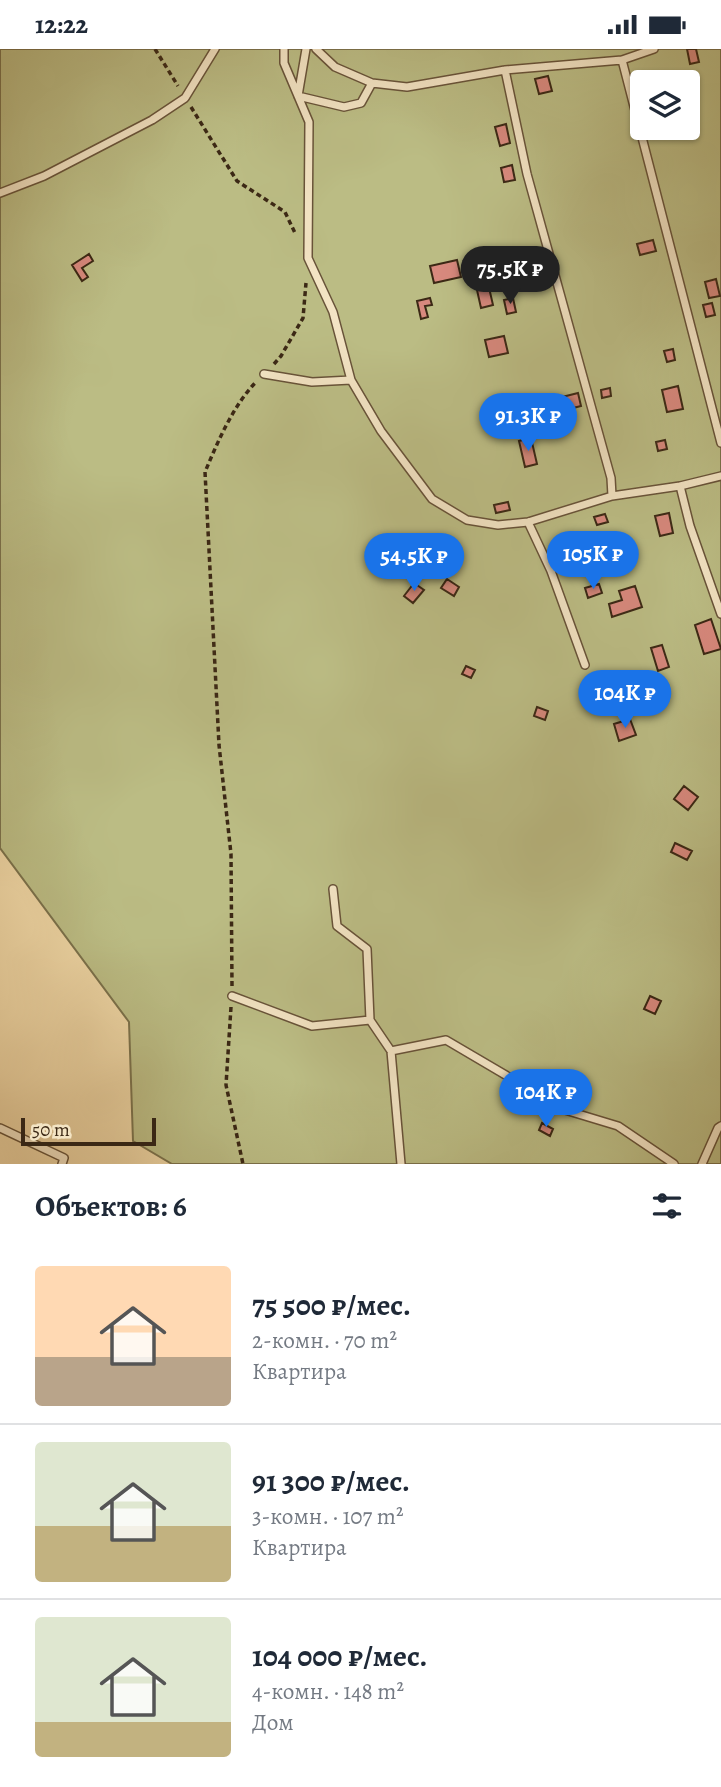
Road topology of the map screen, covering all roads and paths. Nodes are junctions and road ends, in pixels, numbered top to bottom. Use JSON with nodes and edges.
{"nodes":[{"id":1,"x":155,"y":49,"type":"edge"},
{"id":2,"x":215,"y":49,"type":"edge"},
{"id":3,"x":284,"y":49,"type":"edge"},
{"id":4,"x":306,"y":49,"type":"edge"},
{"id":5,"x":316,"y":49,"type":"edge"},
{"id":6,"x":654,"y":49,"type":"edge"},
{"id":7,"x":622,"y":60,"type":"junction"},
{"id":8,"x":505,"y":70,"type":"junction"},
{"id":9,"x":372,"y":83,"type":"junction"},
{"id":10,"x":298,"y":96,"type":"junction"},
{"id":11,"x":186,"y":98,"type":"junction"},
{"id":12,"x":0,"y":193,"type":"edge"},
{"id":13,"x":296,"y":235,"type":"dead end"},
{"id":14,"x":308,"y":258,"type":"junction"},
{"id":15,"x":264,"y":374,"type":"junction"},
{"id":16,"x":351,"y":380,"type":"junction"},
{"id":17,"x":721,"y":443,"type":"edge"},
{"id":18,"x":721,"y":476,"type":"edge"},
{"id":19,"x":680,"y":486,"type":"junction"},
{"id":20,"x":612,"y":496,"type":"junction"},
{"id":21,"x":528,"y":522,"type":"junction"},
{"id":22,"x":721,"y":614,"type":"edge"},
{"id":23,"x":585,"y":666,"type":"dead end"},
{"id":24,"x":333,"y":889,"type":"dead end"},
{"id":25,"x":232,"y":996,"type":"junction"},
{"id":26,"x":370,"y":1020,"type":"junction"},
{"id":27,"x":391,"y":1051,"type":"junction"},
{"id":28,"x":721,"y":1126,"type":"edge"},
{"id":29,"x":0,"y":1128,"type":"edge"},
{"id":30,"x":62,"y":1164,"type":"edge"},
{"id":31,"x":243,"y":1164,"type":"edge"},
{"id":32,"x":401,"y":1164,"type":"edge"},
{"id":33,"x":674,"y":1164,"type":"edge"},
{"id":34,"x":702,"y":1164,"type":"edge"}],
"edges":[{"from":1,"to":11,"type":"path"},
{"from":2,"to":11,"type":"lane"},
{"from":3,"to":10,"type":"lane"},
{"from":4,"to":10,"type":"lane"},
{"from":5,"to":9,"type":"lane"},
{"from":6,"to":7,"type":"lane"},
{"from":7,"to":8,"type":"lane"},
{"from":7,"to":17,"type":"lane"},
{"from":8,"to":9,"type":"lane"},
{"from":8,"to":20,"type":"lane"},
{"from":9,"to":10,"type":"lane"},
{"from":10,"to":14,"type":"lane"},
{"from":11,"to":12,"type":"lane"},
{"from":11,"to":13,"type":"path"},
{"from":14,"to":15,"type":"path"},
{"from":14,"to":16,"type":"lane"},
{"from":15,"to":16,"type":"lane"},
{"from":15,"to":25,"type":"path"},
{"from":16,"to":21,"type":"lane"},
{"from":18,"to":19,"type":"lane"},
{"from":19,"to":20,"type":"lane"},
{"from":19,"to":22,"type":"lane"},
{"from":20,"to":21,"type":"lane"},
{"from":21,"to":23,"type":"lane"},
{"from":24,"to":26,"type":"lane"},
{"from":25,"to":26,"type":"lane"},
{"from":25,"to":31,"type":"path"},
{"from":26,"to":27,"type":"lane"},
{"from":27,"to":32,"type":"lane"},
{"from":27,"to":33,"type":"lane"},
{"from":28,"to":34,"type":"lane"},
{"from":29,"to":30,"type":"lane"}]}
